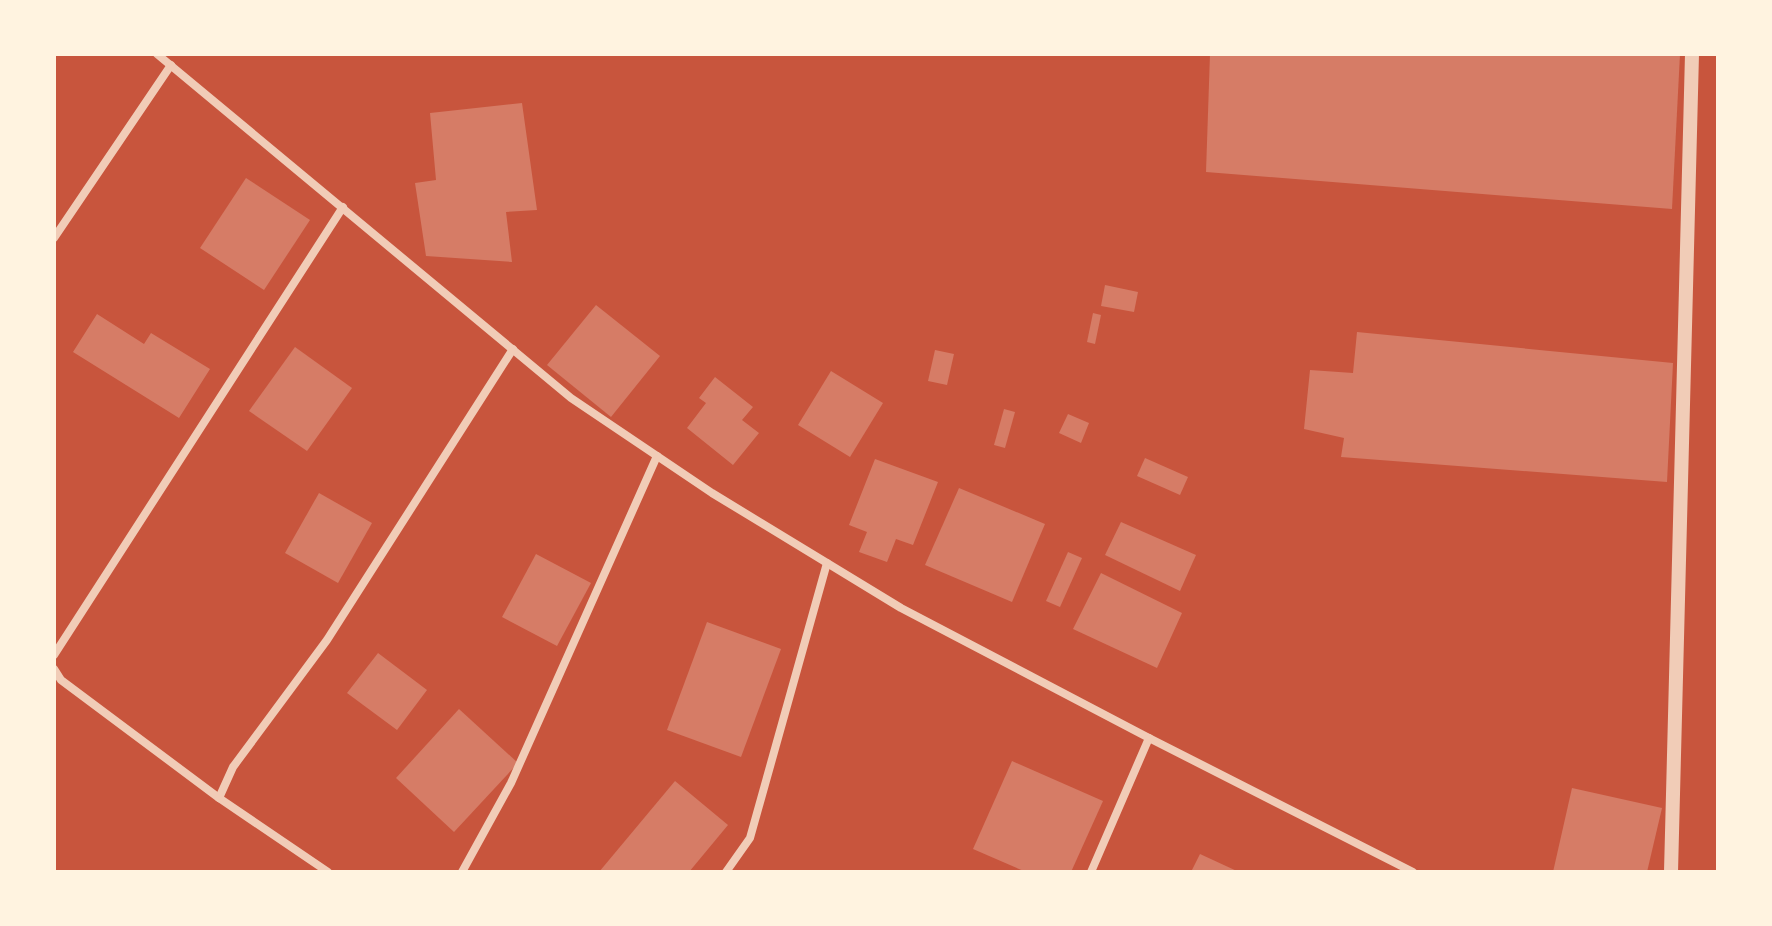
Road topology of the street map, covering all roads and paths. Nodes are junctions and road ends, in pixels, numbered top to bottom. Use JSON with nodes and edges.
{"nodes":[{"id":1,"x":157,"y":54,"type":"edge"},
{"id":2,"x":1692,"y":54,"type":"edge"},
{"id":3,"x":171,"y":65,"type":"junction"},
{"id":4,"x":343,"y":207,"type":"junction"},
{"id":5,"x":54,"y":238,"type":"edge"},
{"id":6,"x":513,"y":349,"type":"junction"},
{"id":7,"x":657,"y":456,"type":"junction"},
{"id":8,"x":827,"y":563,"type":"junction"},
{"id":9,"x":54,"y":655,"type":"edge"},
{"id":10,"x":54,"y":669,"type":"edge"},
{"id":11,"x":1149,"y":738,"type":"junction"},
{"id":12,"x":219,"y":798,"type":"junction"},
{"id":13,"x":328,"y":872,"type":"edge"},
{"id":14,"x":462,"y":872,"type":"edge"},
{"id":15,"x":726,"y":872,"type":"edge"},
{"id":16,"x":1091,"y":872,"type":"edge"},
{"id":17,"x":1413,"y":872,"type":"edge"},
{"id":18,"x":1671,"y":872,"type":"edge"}],
"edges":[{"from":1,"to":3,"type":"street"},
{"from":2,"to":18,"type":"street"},
{"from":3,"to":4,"type":"street"},
{"from":3,"to":5,"type":"street"},
{"from":4,"to":6,"type":"street"},
{"from":4,"to":9,"type":"street"},
{"from":6,"to":7,"type":"street"},
{"from":6,"to":12,"type":"street"},
{"from":7,"to":8,"type":"street"},
{"from":7,"to":14,"type":"street"},
{"from":8,"to":11,"type":"street"},
{"from":8,"to":15,"type":"street"},
{"from":10,"to":12,"type":"street"},
{"from":11,"to":16,"type":"street"},
{"from":11,"to":17,"type":"street"},
{"from":12,"to":13,"type":"street"}]}
